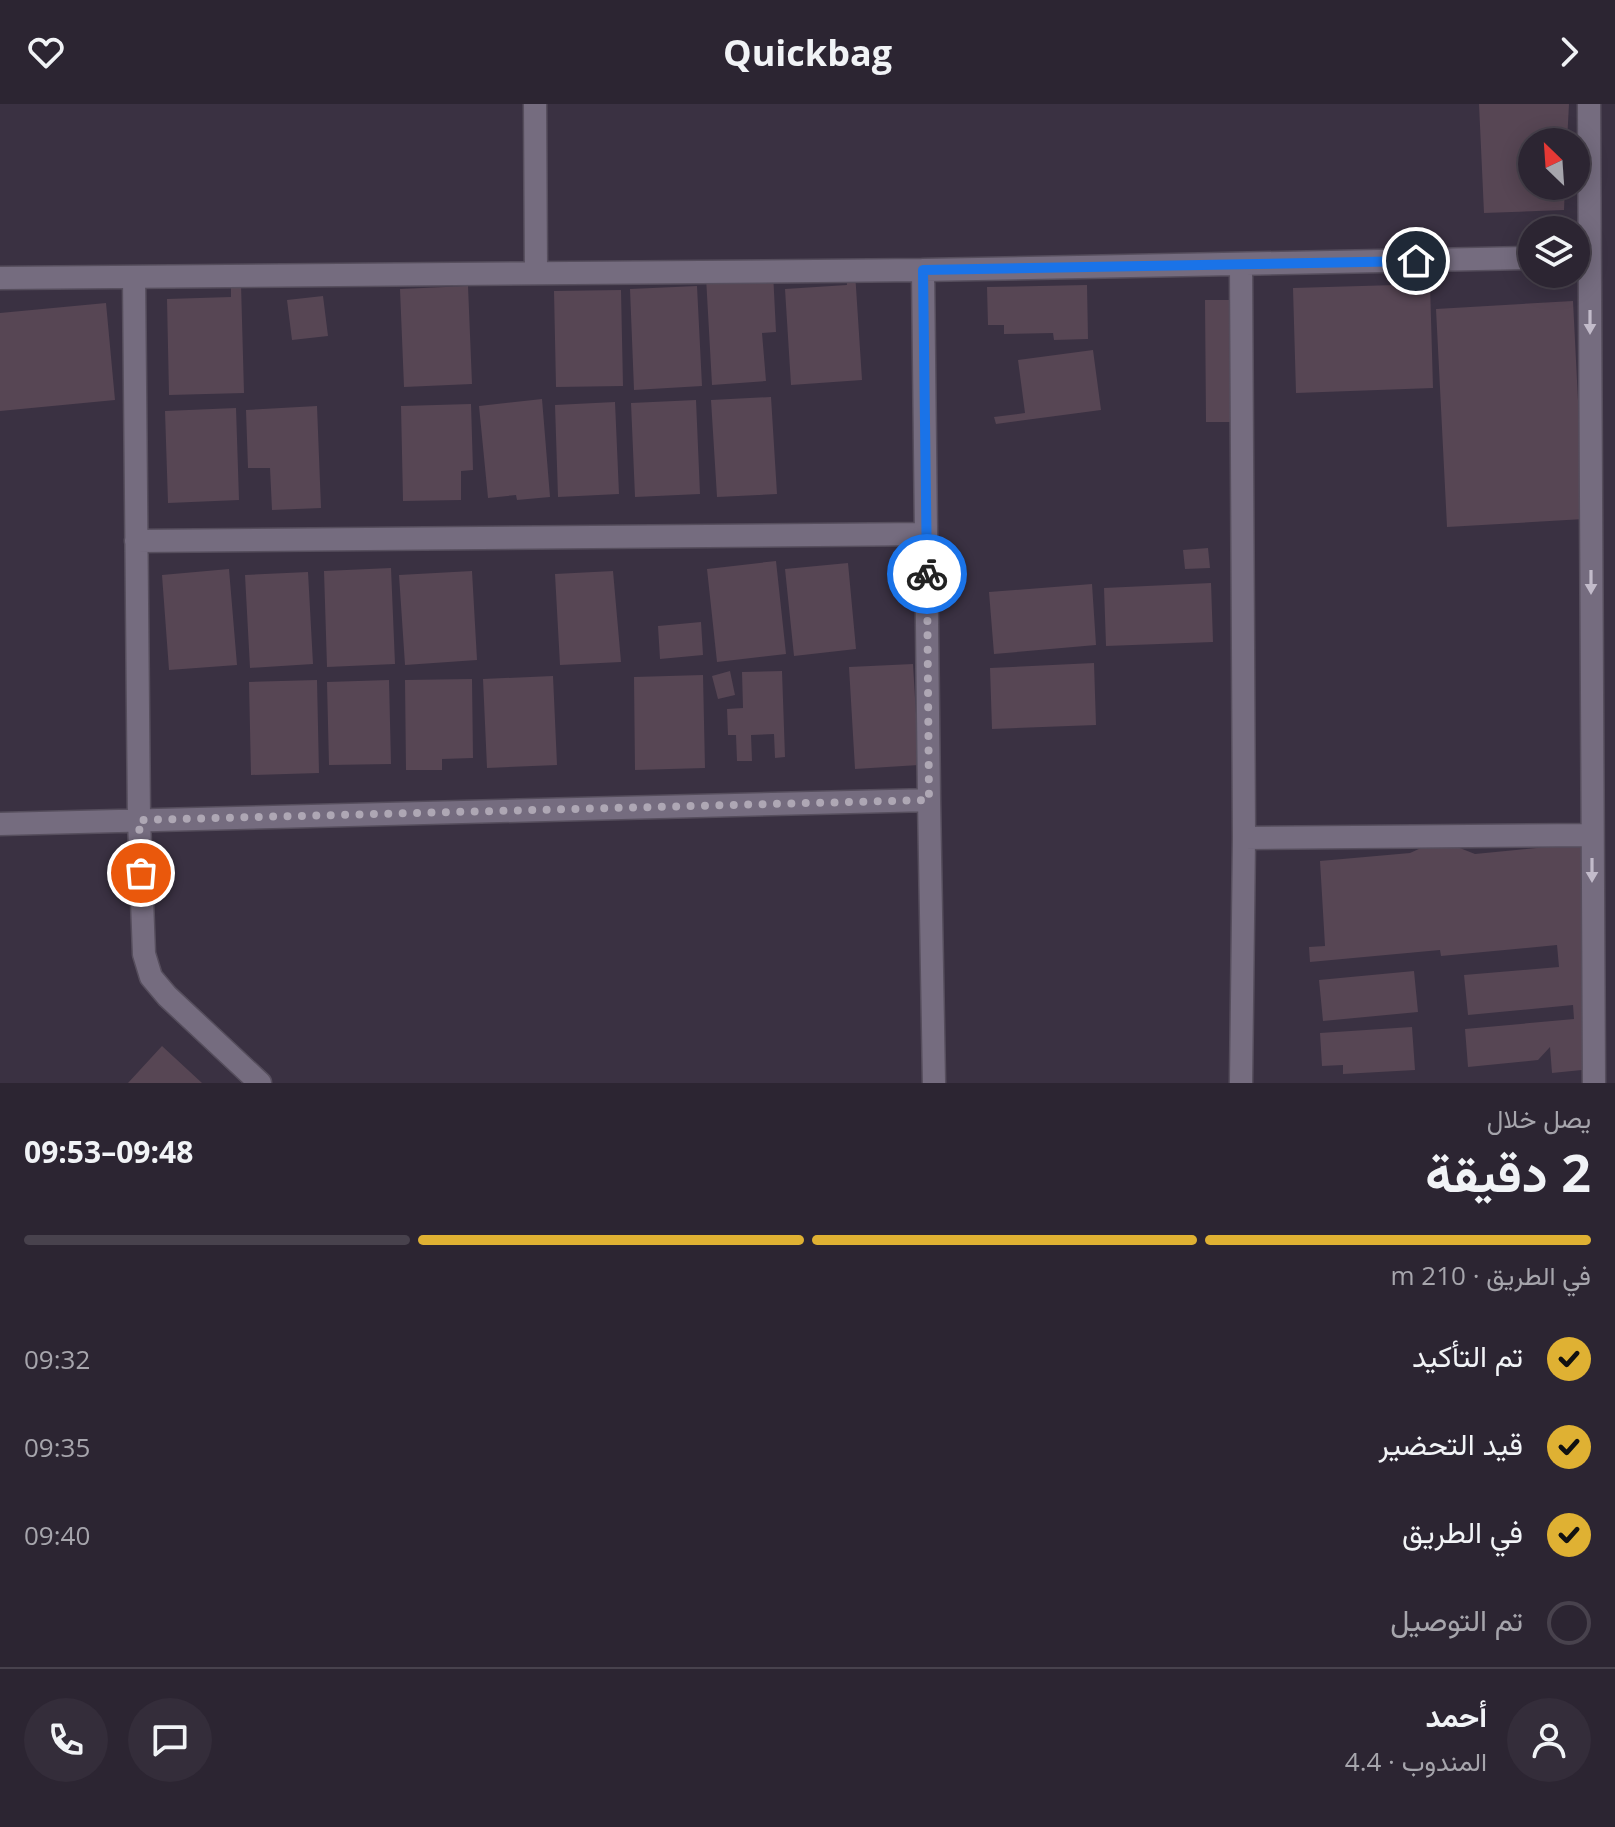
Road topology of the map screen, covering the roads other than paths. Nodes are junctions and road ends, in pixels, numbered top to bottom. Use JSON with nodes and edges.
{"nodes":[{"id":1,"x":535,"y":104,"type":"edge"},
{"id":2,"x":1589,"y":104,"type":"edge"},
{"id":3,"x":1585,"y":216,"type":"edge"},
{"id":4,"x":1518,"y":258,"type":"edge"},
{"id":5,"x":1241,"y":264,"type":"junction"},
{"id":6,"x":923,"y":270,"type":"junction"},
{"id":7,"x":536,"y":273,"type":"junction"},
{"id":8,"x":134,"y":277,"type":"junction"},
{"id":9,"x":0,"y":278,"type":"edge"},
{"id":10,"x":1583,"y":288,"type":"edge"},
{"id":11,"x":926,"y":534,"type":"junction"},
{"id":12,"x":136,"y":541,"type":"junction"},
{"id":13,"x":929,"y":800,"type":"junction"},
{"id":14,"x":139,"y":820,"type":"junction"},
{"id":15,"x":0,"y":824,"type":"edge"},
{"id":16,"x":1592,"y":835,"type":"junction"},
{"id":17,"x":1244,"y":838,"type":"junction"},
{"id":18,"x":260,"y":1083,"type":"edge"},
{"id":19,"x":934,"y":1083,"type":"edge"},
{"id":20,"x":1241,"y":1083,"type":"edge"},
{"id":21,"x":1594,"y":1083,"type":"edge"}],
"edges":[{"from":1,"to":7,"type":"street"},
{"from":2,"to":3,"type":"street"},
{"from":4,"to":5,"type":"street"},
{"from":5,"to":6,"type":"street"},
{"from":5,"to":17,"type":"street"},
{"from":6,"to":7,"type":"street"},
{"from":6,"to":11,"type":"street"},
{"from":7,"to":8,"type":"street"},
{"from":8,"to":9,"type":"street"},
{"from":8,"to":12,"type":"street"},
{"from":10,"to":16,"type":"street","one_way":true},
{"from":11,"to":12,"type":"street"},
{"from":11,"to":13,"type":"street"},
{"from":12,"to":14,"type":"street"},
{"from":13,"to":14,"type":"street"},
{"from":13,"to":19,"type":"street"},
{"from":14,"to":15,"type":"street"},
{"from":14,"to":18,"type":"street"},
{"from":16,"to":17,"type":"street"},
{"from":16,"to":21,"type":"street","one_way":true},
{"from":17,"to":20,"type":"street"}]}
